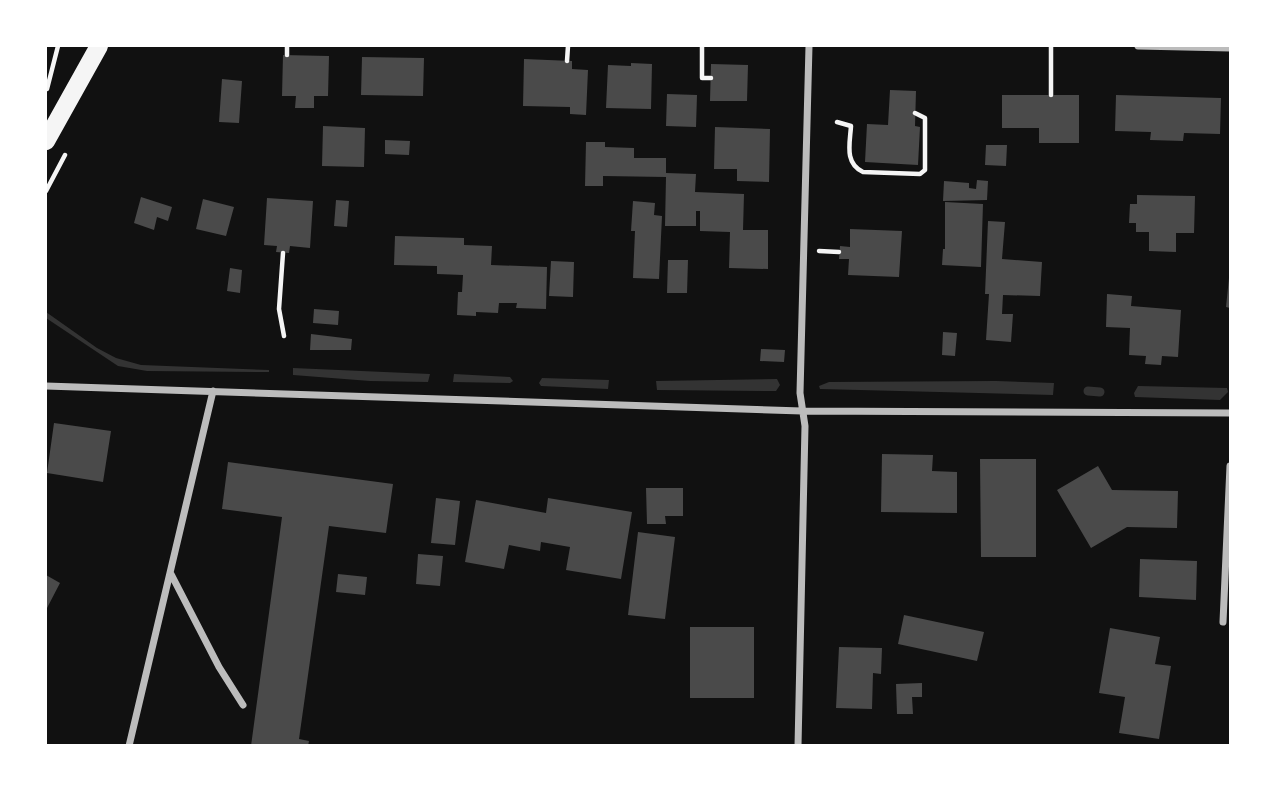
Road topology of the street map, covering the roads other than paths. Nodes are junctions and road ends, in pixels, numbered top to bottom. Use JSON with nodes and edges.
{"nodes":[{"id":1,"x":99,"y":46,"type":"edge"},
{"id":2,"x":809,"y":46,"type":"edge"},
{"id":3,"x":1138,"y":46,"type":"edge"},
{"id":4,"x":1230,"y":48,"type":"edge"},
{"id":5,"x":46,"y":141,"type":"edge"},
{"id":6,"x":46,"y":386,"type":"edge"},
{"id":7,"x":213,"y":391,"type":"junction"},
{"id":8,"x":802,"y":411,"type":"junction"},
{"id":9,"x":1230,"y":413,"type":"edge"},
{"id":10,"x":1230,"y":466,"type":"edge"},
{"id":11,"x":170,"y":573,"type":"junction"},
{"id":12,"x":1223,"y":622,"type":"dead end"},
{"id":13,"x":243,"y":705,"type":"dead end"},
{"id":14,"x":129,"y":746,"type":"edge"},
{"id":15,"x":798,"y":746,"type":"edge"}],
"edges":[{"from":1,"to":5,"type":"main road"},
{"from":2,"to":8,"type":"street"},
{"from":3,"to":4,"type":"street"},
{"from":6,"to":7,"type":"street"},
{"from":7,"to":8,"type":"street"},
{"from":7,"to":11,"type":"street"},
{"from":8,"to":9,"type":"street"},
{"from":8,"to":15,"type":"street"},
{"from":10,"to":12,"type":"street"},
{"from":11,"to":13,"type":"street"},
{"from":11,"to":14,"type":"street"}]}
